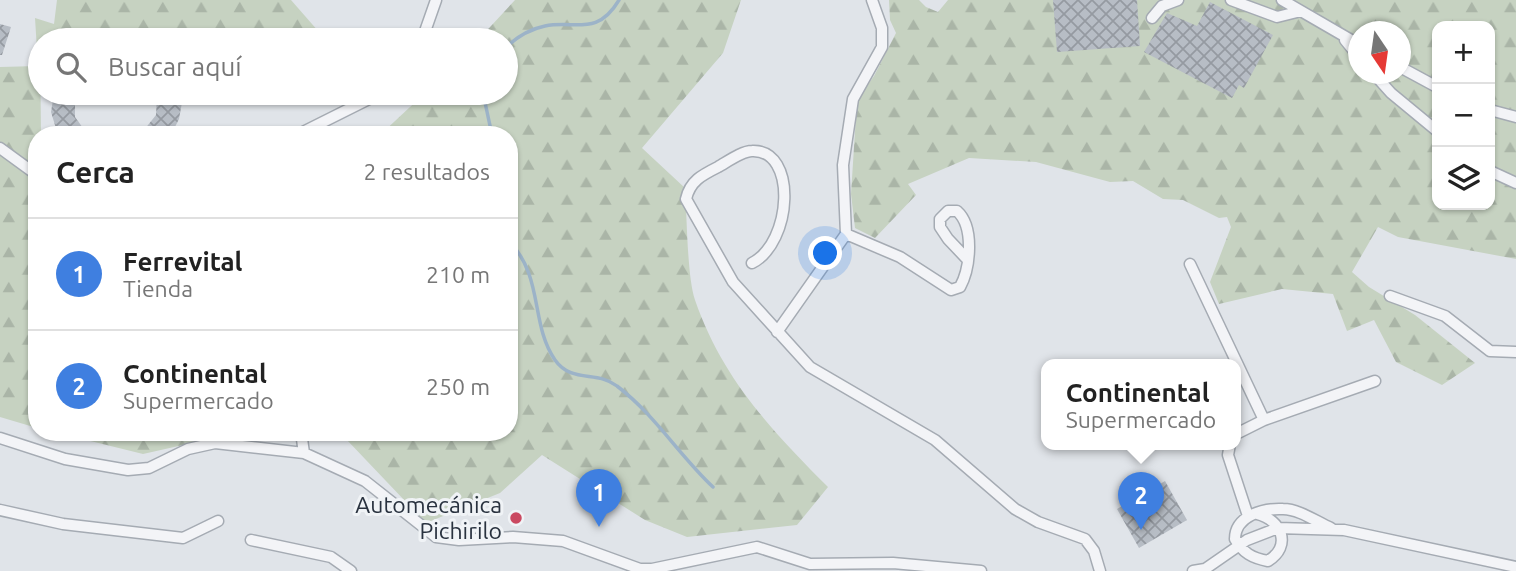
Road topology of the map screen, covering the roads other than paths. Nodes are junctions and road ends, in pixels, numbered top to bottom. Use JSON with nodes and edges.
{"nodes":[{"id":1,"x":436,"y":0,"type":"edge"},
{"id":2,"x":872,"y":0,"type":"edge"},
{"id":3,"x":1178,"y":0,"type":"edge"},
{"id":4,"x":1231,"y":0,"type":"edge"},
{"id":5,"x":1282,"y":0,"type":"edge"},
{"id":6,"x":1301,"y":11,"type":"junction"},
{"id":7,"x":1152,"y":18,"type":"dead end"},
{"id":8,"x":426,"y":28,"type":"edge"},
{"id":9,"x":1341,"y":36,"type":"junction"},
{"id":10,"x":1348,"y":39,"type":"edge"},
{"id":11,"x":1348,"y":44,"type":"edge"},
{"id":12,"x":1411,"y":73,"type":"edge"},
{"id":13,"x":1383,"y":84,"type":"edge"},
{"id":14,"x":1432,"y":84,"type":"edge"},
{"id":15,"x":357,"y":105,"type":"edge"},
{"id":16,"x":1495,"y":111,"type":"edge"},
{"id":17,"x":1516,"y":117,"type":"edge"},
{"id":18,"x":315,"y":126,"type":"edge"},
{"id":19,"x":1432,"y":127,"type":"edge"},
{"id":20,"x":0,"y":148,"type":"edge"},
{"id":21,"x":28,"y":168,"type":"edge"},
{"id":22,"x":1495,"y":173,"type":"edge"},
{"id":23,"x":1516,"y":183,"type":"edge"},
{"id":24,"x":846,"y":234,"type":"junction"},
{"id":25,"x":966,"y":258,"type":"dead end"},
{"id":26,"x":752,"y":262,"type":"dead end"},
{"id":27,"x":1190,"y":264,"type":"dead end"},
{"id":28,"x":1390,"y":296,"type":"dead end"},
{"id":29,"x":777,"y":332,"type":"junction"},
{"id":30,"x":1516,"y":352,"type":"edge"},
{"id":31,"x":1235,"y":359,"type":"edge"},
{"id":32,"x":1241,"y":372,"type":"edge"},
{"id":33,"x":1375,"y":381,"type":"dead end"},
{"id":34,"x":1264,"y":420,"type":"junction"},
{"id":35,"x":1241,"y":432,"type":"edge"},
{"id":36,"x":0,"y":438,"type":"edge"},
{"id":37,"x":303,"y":441,"type":"edge"},
{"id":38,"x":1229,"y":450,"type":"edge"},
{"id":39,"x":304,"y":453,"type":"junction"},
{"id":40,"x":0,"y":510,"type":"edge"},
{"id":41,"x":1252,"y":515,"type":"junction"},
{"id":42,"x":218,"y":521,"type":"dead end"},
{"id":43,"x":1278,"y":528,"type":"junction"},
{"id":44,"x":1333,"y":530,"type":"junction"},
{"id":45,"x":251,"y":540,"type":"dead end"},
{"id":46,"x":1239,"y":546,"type":"junction"},
{"id":47,"x":1271,"y":566,"type":"edge"},
{"id":48,"x":1516,"y":567,"type":"edge"},
{"id":49,"x":1202,"y":570,"type":"edge"},
{"id":50,"x":351,"y":571,"type":"edge"},
{"id":51,"x":981,"y":571,"type":"edge"},
{"id":52,"x":1100,"y":571,"type":"edge"}],
"edges":[{"from":1,"to":8,"type":"street"},
{"from":2,"to":24,"type":"street"},
{"from":3,"to":7,"type":"street"},
{"from":4,"to":6,"type":"street"},
{"from":5,"to":6,"type":"street"},
{"from":6,"to":9,"type":"street"},
{"from":9,"to":10,"type":"street"},
{"from":9,"to":11,"type":"street"},
{"from":12,"to":14,"type":"street"},
{"from":13,"to":19,"type":"street"},
{"from":15,"to":18,"type":"street"},
{"from":16,"to":17,"type":"street"},
{"from":20,"to":21,"type":"street"},
{"from":22,"to":23,"type":"street"},
{"from":24,"to":25,"type":"street"},
{"from":24,"to":29,"type":"street"},
{"from":26,"to":29,"type":"street"},
{"from":27,"to":31,"type":"street"},
{"from":28,"to":30,"type":"street"},
{"from":29,"to":52,"type":"street"},
{"from":32,"to":34,"type":"street"},
{"from":33,"to":34,"type":"street"},
{"from":34,"to":35,"type":"street"},
{"from":36,"to":39,"type":"street"},
{"from":37,"to":39,"type":"street"},
{"from":38,"to":41,"type":"street"},
{"from":39,"to":51,"type":"street"},
{"from":40,"to":42,"type":"street"},
{"from":41,"to":43,"type":"street"},
{"from":41,"to":44,"type":"street"},
{"from":41,"to":46,"type":"street"},
{"from":43,"to":44,"type":"street"},
{"from":43,"to":46,"type":"street"},
{"from":43,"to":47,"type":"street"},
{"from":44,"to":48,"type":"street"},
{"from":45,"to":50,"type":"street"},
{"from":46,"to":47,"type":"street"},
{"from":46,"to":49,"type":"street"}]}
